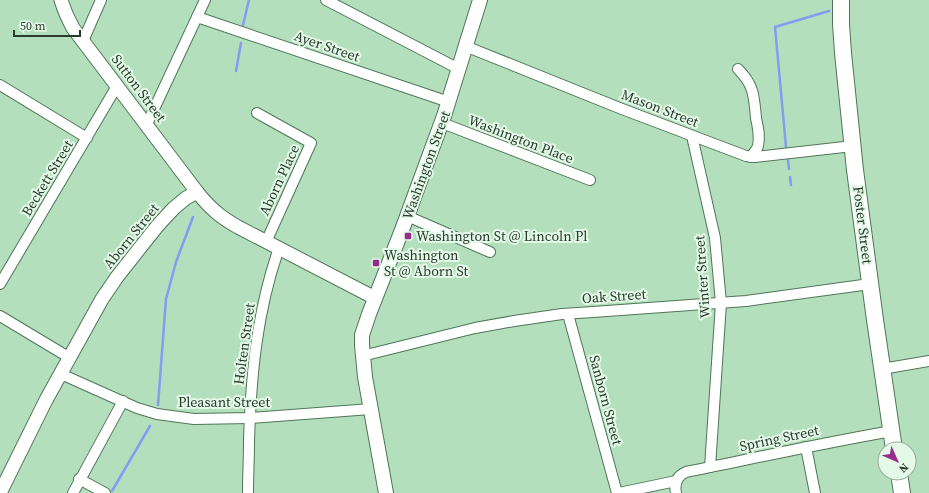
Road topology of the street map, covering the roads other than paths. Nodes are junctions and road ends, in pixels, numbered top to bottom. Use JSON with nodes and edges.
{"nodes":[{"id":1,"x":61,"y":0,"type":"edge"},
{"id":2,"x":101,"y":0,"type":"edge"},
{"id":3,"x":204,"y":0,"type":"edge"},
{"id":4,"x":326,"y":0,"type":"edge"},
{"id":5,"x":480,"y":0,"type":"edge"},
{"id":6,"x":841,"y":0,"type":"edge"},
{"id":7,"x":196,"y":17,"type":"junction"},
{"id":8,"x":83,"y":41,"type":"junction"},
{"id":9,"x":466,"y":46,"type":"junction"},
{"id":10,"x":459,"y":69,"type":"junction"},
{"id":11,"x":738,"y":69,"type":"dead end"},
{"id":12,"x":117,"y":86,"type":"junction"},
{"id":13,"x":1,"y":87,"type":"edge"},
{"id":14,"x":449,"y":102,"type":"junction"},
{"id":15,"x":257,"y":113,"type":"dead end"},
{"id":16,"x":442,"y":123,"type":"junction"},
{"id":17,"x":146,"y":124,"type":"junction"},
{"id":18,"x":692,"y":136,"type":"junction"},
{"id":19,"x":87,"y":138,"type":"junction"},
{"id":20,"x":853,"y":146,"type":"junction"},
{"id":21,"x":751,"y":157,"type":"junction"},
{"id":22,"x":590,"y":180,"type":"dead end"},
{"id":23,"x":197,"y":192,"type":"junction"},
{"id":24,"x":407,"y":216,"type":"junction"},
{"id":25,"x":266,"y":242,"type":"junction"},
{"id":26,"x":279,"y":248,"type":"junction"},
{"id":27,"x":490,"y":252,"type":"dead end"},
{"id":28,"x":0,"y":284,"type":"edge"},
{"id":29,"x":870,"y":284,"type":"junction"},
{"id":30,"x":375,"y":298,"type":"junction"},
{"id":31,"x":721,"y":303,"type":"junction"},
{"id":32,"x":568,"y":314,"type":"junction"},
{"id":33,"x":0,"y":316,"type":"edge"},
{"id":34,"x":362,"y":356,"type":"junction"},
{"id":35,"x":70,"y":358,"type":"junction"},
{"id":36,"x":929,"y":361,"type":"edge"},
{"id":37,"x":882,"y":369,"type":"junction"},
{"id":38,"x":61,"y":374,"type":"junction"},
{"id":39,"x":123,"y":402,"type":"junction"},
{"id":40,"x":371,"y":409,"type":"junction"},
{"id":41,"x":250,"y":418,"type":"junction"},
{"id":42,"x":892,"y":431,"type":"junction"},
{"id":43,"x":893,"y":441,"type":"edge"},
{"id":44,"x":806,"y":447,"type":"junction"},
{"id":45,"x":710,"y":467,"type":"junction"},
{"id":46,"x":79,"y":479,"type":"junction"},
{"id":47,"x":676,"y":481,"type":"junction"},
{"id":48,"x":900,"y":481,"type":"edge"},
{"id":49,"x":0,"y":493,"type":"edge"},
{"id":50,"x":72,"y":493,"type":"edge"},
{"id":51,"x":105,"y":493,"type":"edge"},
{"id":52,"x":248,"y":493,"type":"edge"},
{"id":53,"x":386,"y":493,"type":"edge"},
{"id":54,"x":618,"y":493,"type":"edge"},
{"id":55,"x":676,"y":493,"type":"edge"},
{"id":56,"x":815,"y":493,"type":"edge"},
{"id":57,"x":902,"y":493,"type":"edge"}],
"edges":[{"from":1,"to":8,"type":"street","name":"Sutton Street"},
{"from":2,"to":8,"type":"street"},
{"from":3,"to":7,"type":"street"},
{"from":4,"to":10,"type":"street"},
{"from":5,"to":9,"type":"main road","name":"Washington Street"},
{"from":6,"to":20,"type":"main road","name":"Foster Street"},
{"from":7,"to":14,"type":"street","name":"Ayer Street"},
{"from":7,"to":17,"type":"street"},
{"from":8,"to":12,"type":"street","name":"Sutton Street"},
{"from":9,"to":10,"type":"main road","name":"Washington Street"},
{"from":9,"to":18,"type":"street","name":"Mason Street"},
{"from":10,"to":14,"type":"main road","name":"Washington Street"},
{"from":11,"to":21,"type":"street"},
{"from":12,"to":17,"type":"street","name":"Sutton Street"},
{"from":12,"to":19,"type":"street","name":"Beckett Street"},
{"from":13,"to":19,"type":"street"},
{"from":14,"to":16,"type":"main road","name":"Washington Street"},
{"from":15,"to":25,"type":"street","name":"Aborn Place"},
{"from":16,"to":22,"type":"street","name":"Washington Place"},
{"from":16,"to":24,"type":"main road","name":"Washington Street"},
{"from":17,"to":23,"type":"street","name":"Sutton Street"},
{"from":18,"to":21,"type":"street","name":"Mason Street"},
{"from":18,"to":31,"type":"street","name":"Winter Street"},
{"from":19,"to":28,"type":"street","name":"Beckett Street"},
{"from":20,"to":21,"type":"street","name":"Mason Street"},
{"from":20,"to":29,"type":"main road","name":"Foster Street"},
{"from":23,"to":25,"type":"street"},
{"from":23,"to":35,"type":"street","name":"Aborn Street"},
{"from":24,"to":27,"type":"street"},
{"from":24,"to":30,"type":"main road","name":"Washington Street"},
{"from":25,"to":26,"type":"street"},
{"from":26,"to":30,"type":"street"},
{"from":26,"to":41,"type":"street","name":"Holten Street"},
{"from":29,"to":31,"type":"street","name":"Oak Street"},
{"from":29,"to":37,"type":"main road","name":"Foster Street"},
{"from":30,"to":34,"type":"main road","name":"Washington Street"},
{"from":31,"to":32,"type":"street","name":"Oak Street"},
{"from":31,"to":45,"type":"street","name":"Winter Street"},
{"from":32,"to":34,"type":"street","name":"Oak Street"},
{"from":32,"to":54,"type":"street","name":"Sanborn Street"},
{"from":33,"to":35,"type":"street"},
{"from":34,"to":40,"type":"main road","name":"Washington Street"},
{"from":35,"to":38,"type":"street","name":"Aborn Street"},
{"from":36,"to":37,"type":"street"},
{"from":37,"to":42,"type":"main road","name":"Foster Street"},
{"from":38,"to":39,"type":"street","name":"Pleasant Street"},
{"from":38,"to":49,"type":"street","name":"Aborn Street"},
{"from":39,"to":41,"type":"street","name":"Pleasant Street"},
{"from":39,"to":46,"type":"street"},
{"from":40,"to":41,"type":"street","name":"Pleasant Street"},
{"from":40,"to":53,"type":"main road","name":"Washington Street"},
{"from":41,"to":52,"type":"street","name":"Holten Street"},
{"from":42,"to":43,"type":"main road","name":"Foster Street"},
{"from":42,"to":44,"type":"street","name":"Spring Street"},
{"from":44,"to":45,"type":"street","name":"Spring Street"},
{"from":44,"to":56,"type":"street"},
{"from":45,"to":47,"type":"street","name":"Spring Street"},
{"from":46,"to":50,"type":"street"},
{"from":46,"to":51,"type":"street"},
{"from":47,"to":54,"type":"street"},
{"from":47,"to":55,"type":"street"},
{"from":48,"to":57,"type":"main road"}]}
